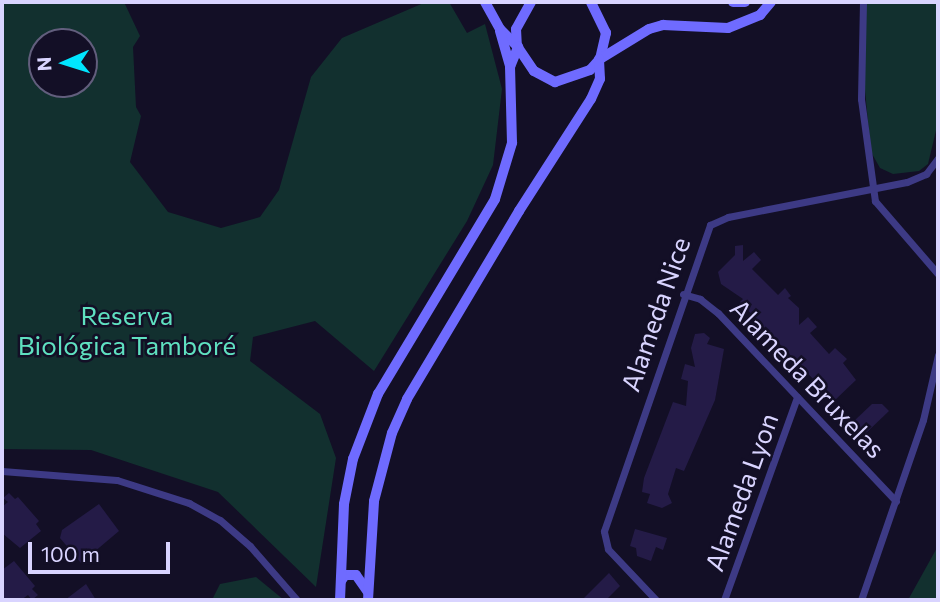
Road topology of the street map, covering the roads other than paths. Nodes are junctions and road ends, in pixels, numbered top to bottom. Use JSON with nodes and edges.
{"nodes":[{"id":1,"x":485,"y":2,"type":"edge"},
{"id":2,"x":531,"y":2,"type":"edge"},
{"id":3,"x":591,"y":2,"type":"edge"},
{"id":4,"x":733,"y":2,"type":"edge"},
{"id":5,"x":746,"y":2,"type":"edge"},
{"id":6,"x":771,"y":2,"type":"edge"},
{"id":7,"x":863,"y":2,"type":"edge"},
{"id":8,"x":500,"y":29,"type":"junction"},
{"id":9,"x":517,"y":46,"type":"junction"},
{"id":10,"x":616,"y":50,"type":"junction"},
{"id":11,"x":600,"y":59,"type":"junction"},
{"id":12,"x":510,"y":67,"type":"junction"},
{"id":13,"x":600,"y":79,"type":"junction"},
{"id":14,"x":938,"y":158,"type":"edge"},
{"id":15,"x":873,"y":191,"type":"junction"},
{"id":16,"x":938,"y":274,"type":"edge"},
{"id":17,"x":683,"y":294,"type":"junction"},
{"id":18,"x":938,"y":355,"type":"edge"},
{"id":19,"x":797,"y":397,"type":"junction"},
{"id":20,"x":2,"y":471,"type":"edge"},
{"id":21,"x":896,"y":501,"type":"junction"},
{"id":22,"x":341,"y":581,"type":"junction"},
{"id":23,"x":368,"y":596,"type":"edge"},
{"id":24,"x":298,"y":600,"type":"edge"},
{"id":25,"x":340,"y":600,"type":"edge"},
{"id":26,"x":656,"y":600,"type":"edge"},
{"id":27,"x":724,"y":600,"type":"edge"},
{"id":28,"x":861,"y":600,"type":"edge"}],
"edges":[{"from":1,"to":8,"type":"main road"},
{"from":2,"to":9,"type":"main road"},
{"from":3,"to":11,"type":"main road"},
{"from":4,"to":5,"type":"main road"},
{"from":6,"to":10,"type":"main road"},
{"from":7,"to":15,"type":"street"},
{"from":8,"to":9,"type":"main road"},
{"from":8,"to":12,"type":"main road"},
{"from":9,"to":11,"type":"main road"},
{"from":9,"to":12,"type":"main road"},
{"from":10,"to":11,"type":"main road"},
{"from":10,"to":13,"type":"main road"},
{"from":11,"to":13,"type":"main road"},
{"from":12,"to":22,"type":"main road"},
{"from":13,"to":23,"type":"main road"},
{"from":14,"to":15,"type":"street"},
{"from":15,"to":16,"type":"street"},
{"from":15,"to":17,"type":"street","name":"Alameda Nice"},
{"from":17,"to":19,"type":"street","name":"Alameda Bruxelas"},
{"from":17,"to":26,"type":"street","name":"Alameda Nice"},
{"from":18,"to":21,"type":"street"},
{"from":19,"to":21,"type":"street","name":"Alameda Bruxelas"},
{"from":19,"to":27,"type":"street","name":"Alameda Lyon"},
{"from":20,"to":24,"type":"street"},
{"from":21,"to":28,"type":"street"},
{"from":22,"to":23,"type":"main road"},
{"from":22,"to":25,"type":"main road"}]}
